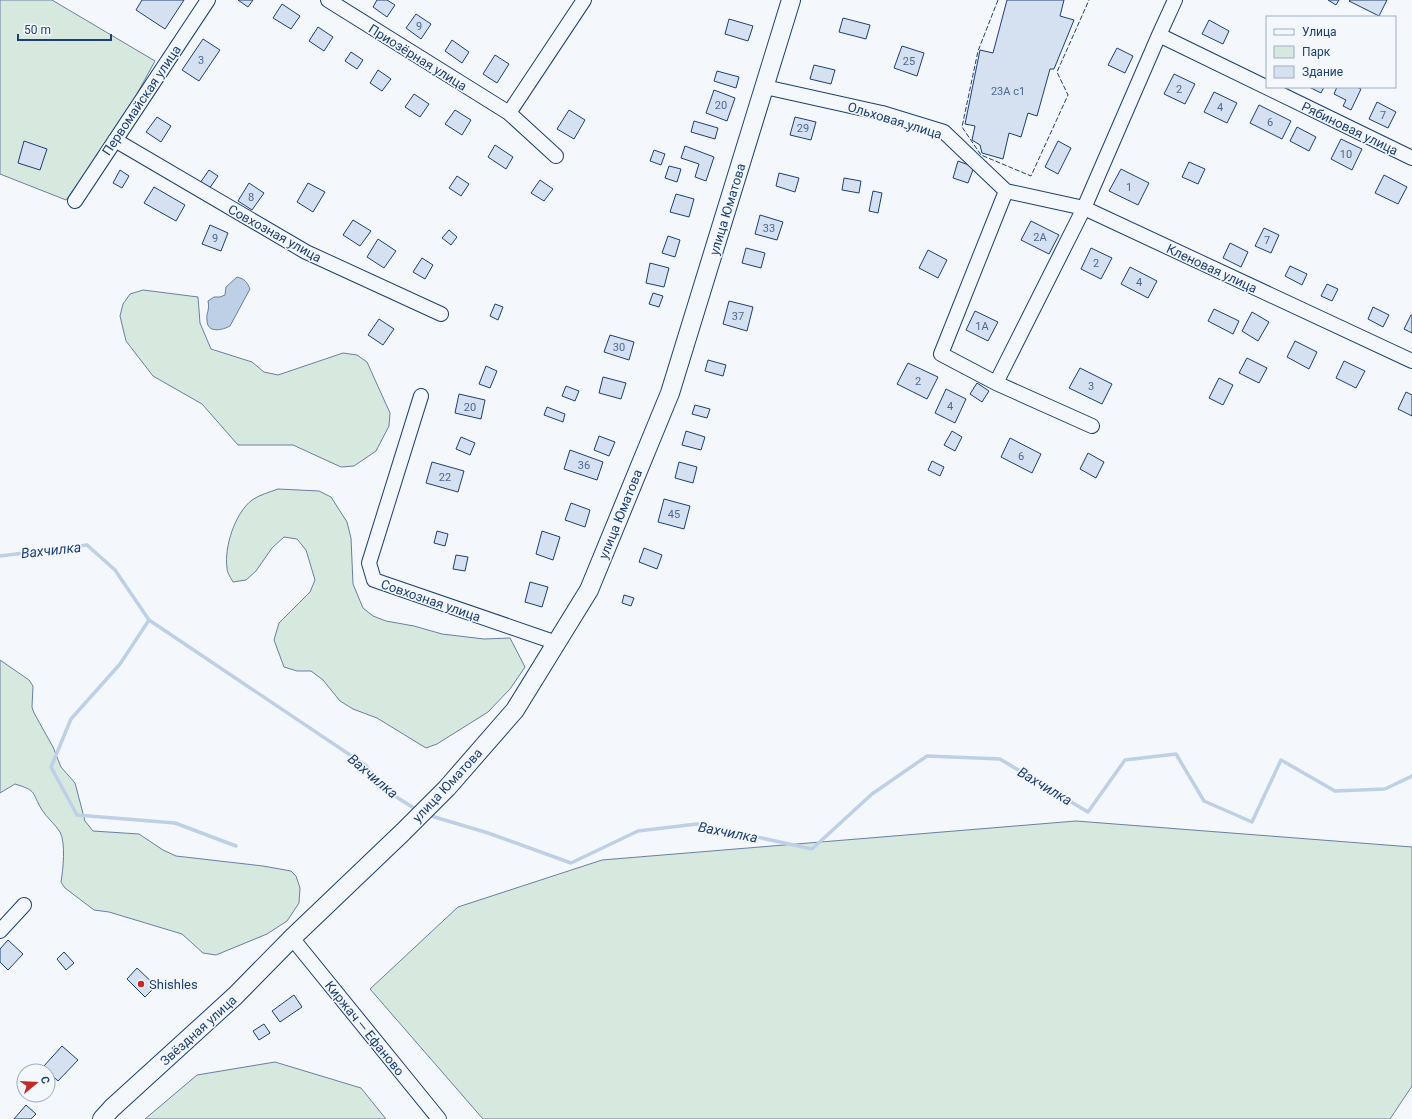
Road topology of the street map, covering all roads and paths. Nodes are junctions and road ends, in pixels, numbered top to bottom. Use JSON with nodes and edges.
{"nodes":[{"id":1,"x":208,"y":0,"type":"edge"},
{"id":2,"x":328,"y":0,"type":"edge"},
{"id":3,"x":584,"y":0,"type":"edge"},
{"id":4,"x":791,"y":0,"type":"edge"},
{"id":5,"x":1175,"y":0,"type":"edge"},
{"id":6,"x":1159,"y":35,"type":"junction"},
{"id":7,"x":765,"y":86,"type":"junction"},
{"id":8,"x":1266,"y":87,"type":"edge"},
{"id":9,"x":1268,"y":88,"type":"edge"},
{"id":10,"x":509,"y":113,"type":"junction"},
{"id":11,"x":115,"y":140,"type":"junction"},
{"id":12,"x":556,"y":156,"type":"dead end"},
{"id":13,"x":1412,"y":158,"type":"edge"},
{"id":14,"x":1006,"y":191,"type":"junction"},
{"id":15,"x":75,"y":201,"type":"dead end"},
{"id":16,"x":1084,"y":208,"type":"junction"},
{"id":17,"x":441,"y":314,"type":"dead end"},
{"id":18,"x":1412,"y":361,"type":"edge"},
{"id":19,"x":996,"y":383,"type":"junction"},
{"id":20,"x":421,"y":396,"type":"dead end"},
{"id":21,"x":1092,"y":426,"type":"dead end"},
{"id":22,"x":556,"y":643,"type":"junction"},
{"id":23,"x":24,"y":905,"type":"dead end"},
{"id":24,"x":0,"y":931,"type":"edge"},
{"id":25,"x":292,"y":938,"type":"junction"},
{"id":26,"x":102,"y":1119,"type":"edge"},
{"id":27,"x":439,"y":1119,"type":"edge"}],
"edges":[{"from":1,"to":11,"type":"street","name":"Первомайская улица"},
{"from":2,"to":10,"type":"street","name":"Приозёрная улица"},
{"from":3,"to":10,"type":"street"},
{"from":4,"to":7,"type":"main road","name":"улица Юматова"},
{"from":5,"to":6,"type":"street"},
{"from":6,"to":8,"type":"street","name":"Рябиновая улица"},
{"from":6,"to":16,"type":"street"},
{"from":7,"to":14,"type":"street","name":"Ольховая улица"},
{"from":7,"to":22,"type":"main road","name":"улица Юматова"},
{"from":9,"to":13,"type":"street","name":"Рябиновая улица"},
{"from":10,"to":12,"type":"street","name":"Приозёрная улица"},
{"from":11,"to":15,"type":"street","name":"Первомайская улица"},
{"from":11,"to":17,"type":"street","name":"Совхозная улица"},
{"from":14,"to":16,"type":"street","name":"Кленовая улица"},
{"from":14,"to":19,"type":"street"},
{"from":16,"to":18,"type":"street","name":"Кленовая улица"},
{"from":16,"to":19,"type":"street"},
{"from":19,"to":21,"type":"street"},
{"from":20,"to":22,"type":"street","name":"Совхозная улица"},
{"from":22,"to":25,"type":"main road","name":"улица Юматова"},
{"from":23,"to":24,"type":"street"},
{"from":25,"to":26,"type":"main road","name":"Звёздная улица"},
{"from":25,"to":27,"type":"street","name":"Киржач — Ефаново"}]}
